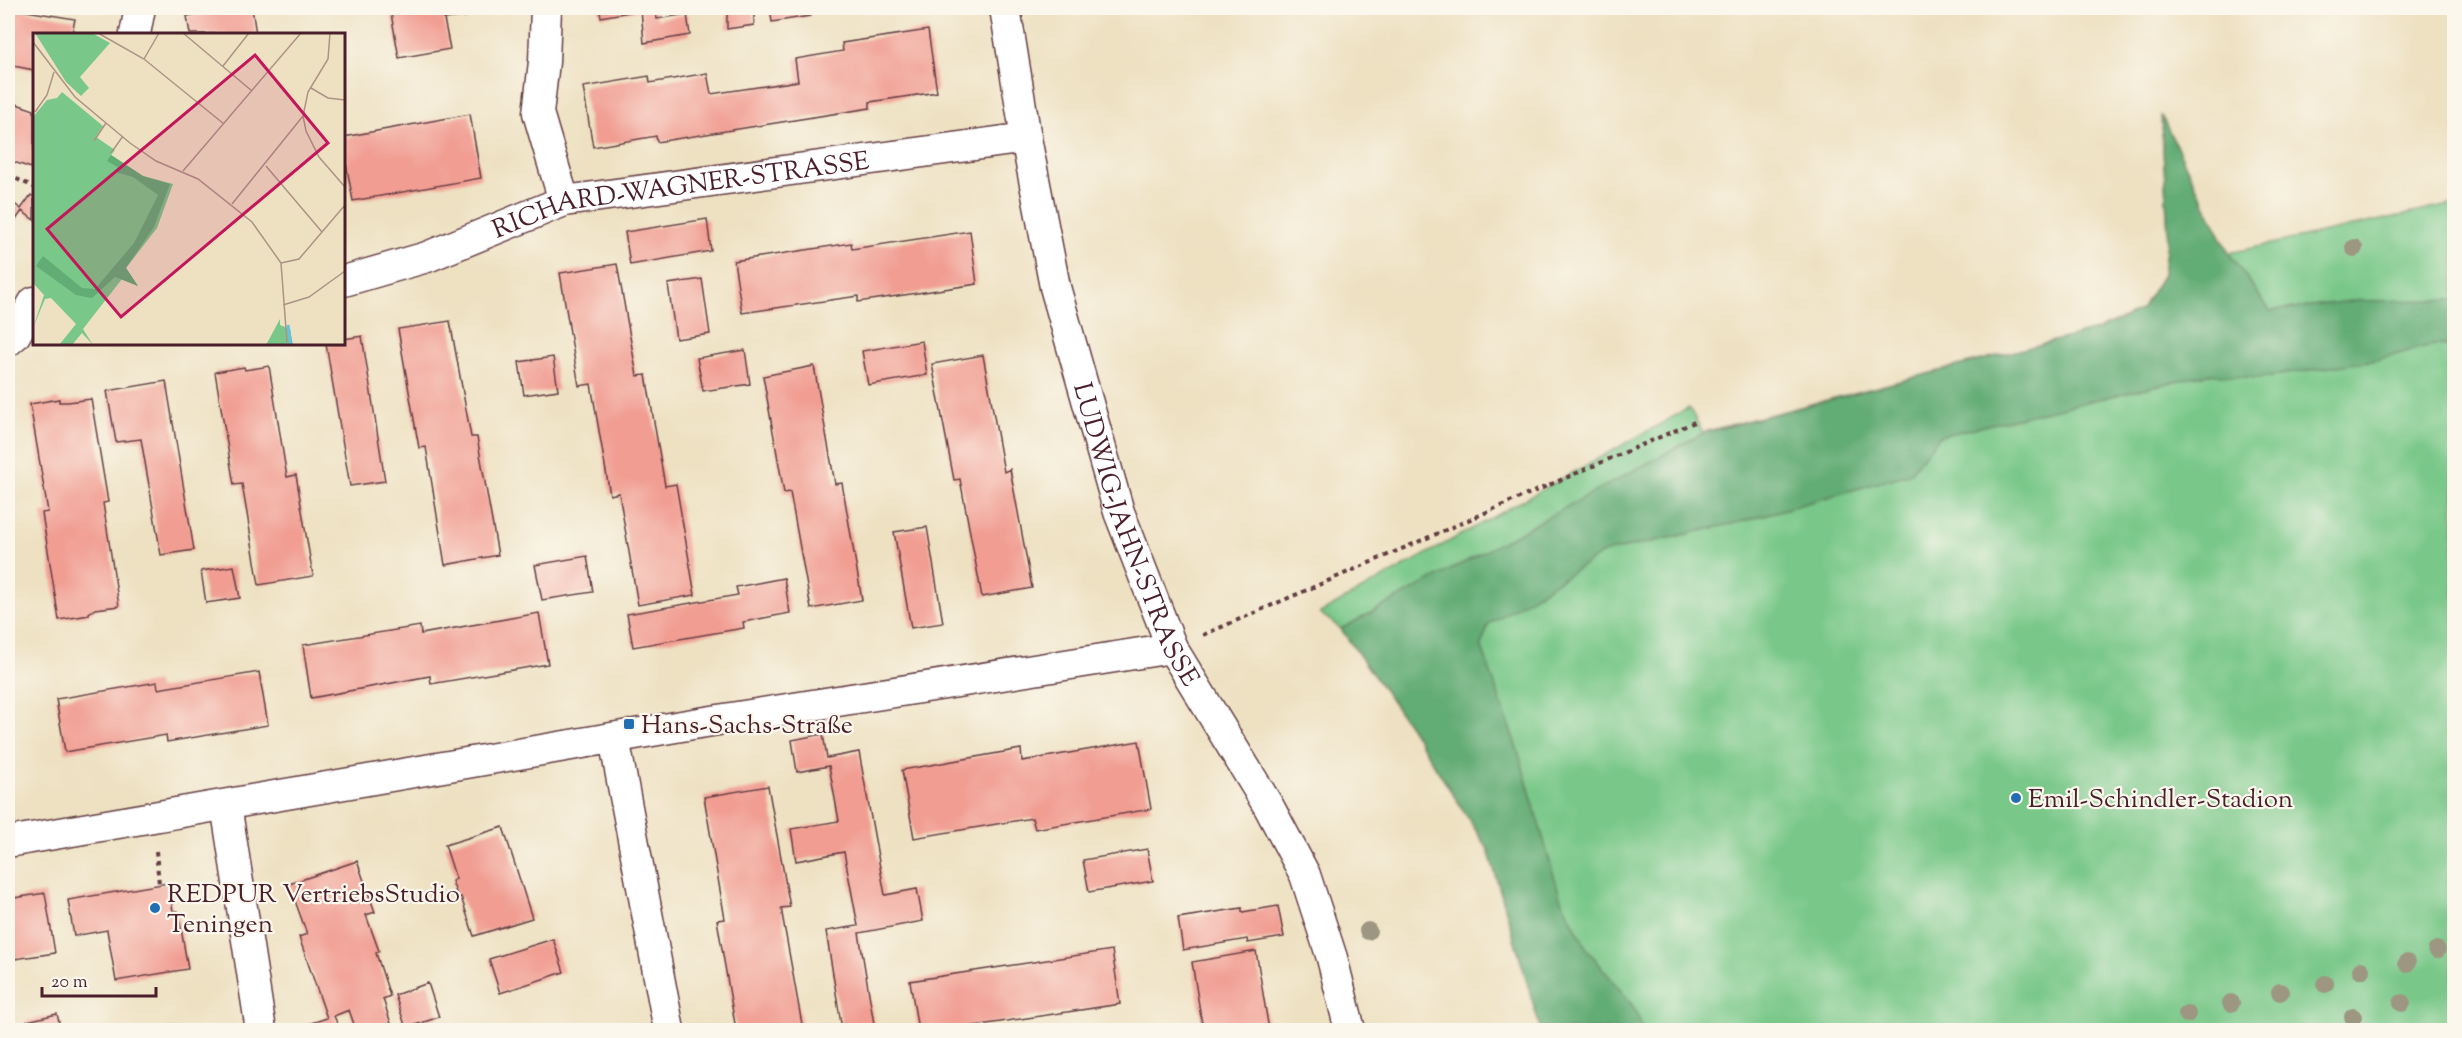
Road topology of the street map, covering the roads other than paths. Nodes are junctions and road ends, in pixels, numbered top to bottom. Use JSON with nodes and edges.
{"nodes":[{"id":1,"x":140,"y":8,"type":"edge"},
{"id":2,"x":546,"y":8,"type":"edge"},
{"id":3,"x":1005,"y":8,"type":"edge"},
{"id":4,"x":135,"y":33,"type":"edge"},
{"id":5,"x":1026,"y":138,"type":"junction"},
{"id":6,"x":564,"y":201,"type":"junction"},
{"id":7,"x":345,"y":281,"type":"edge"},
{"id":8,"x":33,"y":304,"type":"edge"},
{"id":9,"x":19,"y":336,"type":"edge"},
{"id":10,"x":1172,"y":648,"type":"junction"},
{"id":11,"x":614,"y":738,"type":"junction"},
{"id":12,"x":226,"y":805,"type":"junction"},
{"id":13,"x":8,"y":843,"type":"edge"},
{"id":14,"x":261,"y":1030,"type":"edge"},
{"id":15,"x":669,"y":1030,"type":"edge"},
{"id":16,"x":1350,"y":1030,"type":"edge"}],
"edges":[{"from":1,"to":4,"type":"street"},
{"from":2,"to":6,"type":"street"},
{"from":3,"to":5,"type":"street","name":"LUDWIG-JAHN-STRASSE"},
{"from":5,"to":6,"type":"street","name":"RICHARD-WAGNER-STRASSE"},
{"from":5,"to":10,"type":"street","name":"LUDWIG-JAHN-STRASSE"},
{"from":6,"to":7,"type":"street","name":"RICHARD-WAGNER-STRASSE"},
{"from":8,"to":9,"type":"street"},
{"from":10,"to":11,"type":"street"},
{"from":10,"to":16,"type":"street","name":"LUDWIG-JAHN-STRASSE"},
{"from":11,"to":12,"type":"street"},
{"from":11,"to":15,"type":"street"},
{"from":12,"to":13,"type":"street"},
{"from":12,"to":14,"type":"street"}]}
